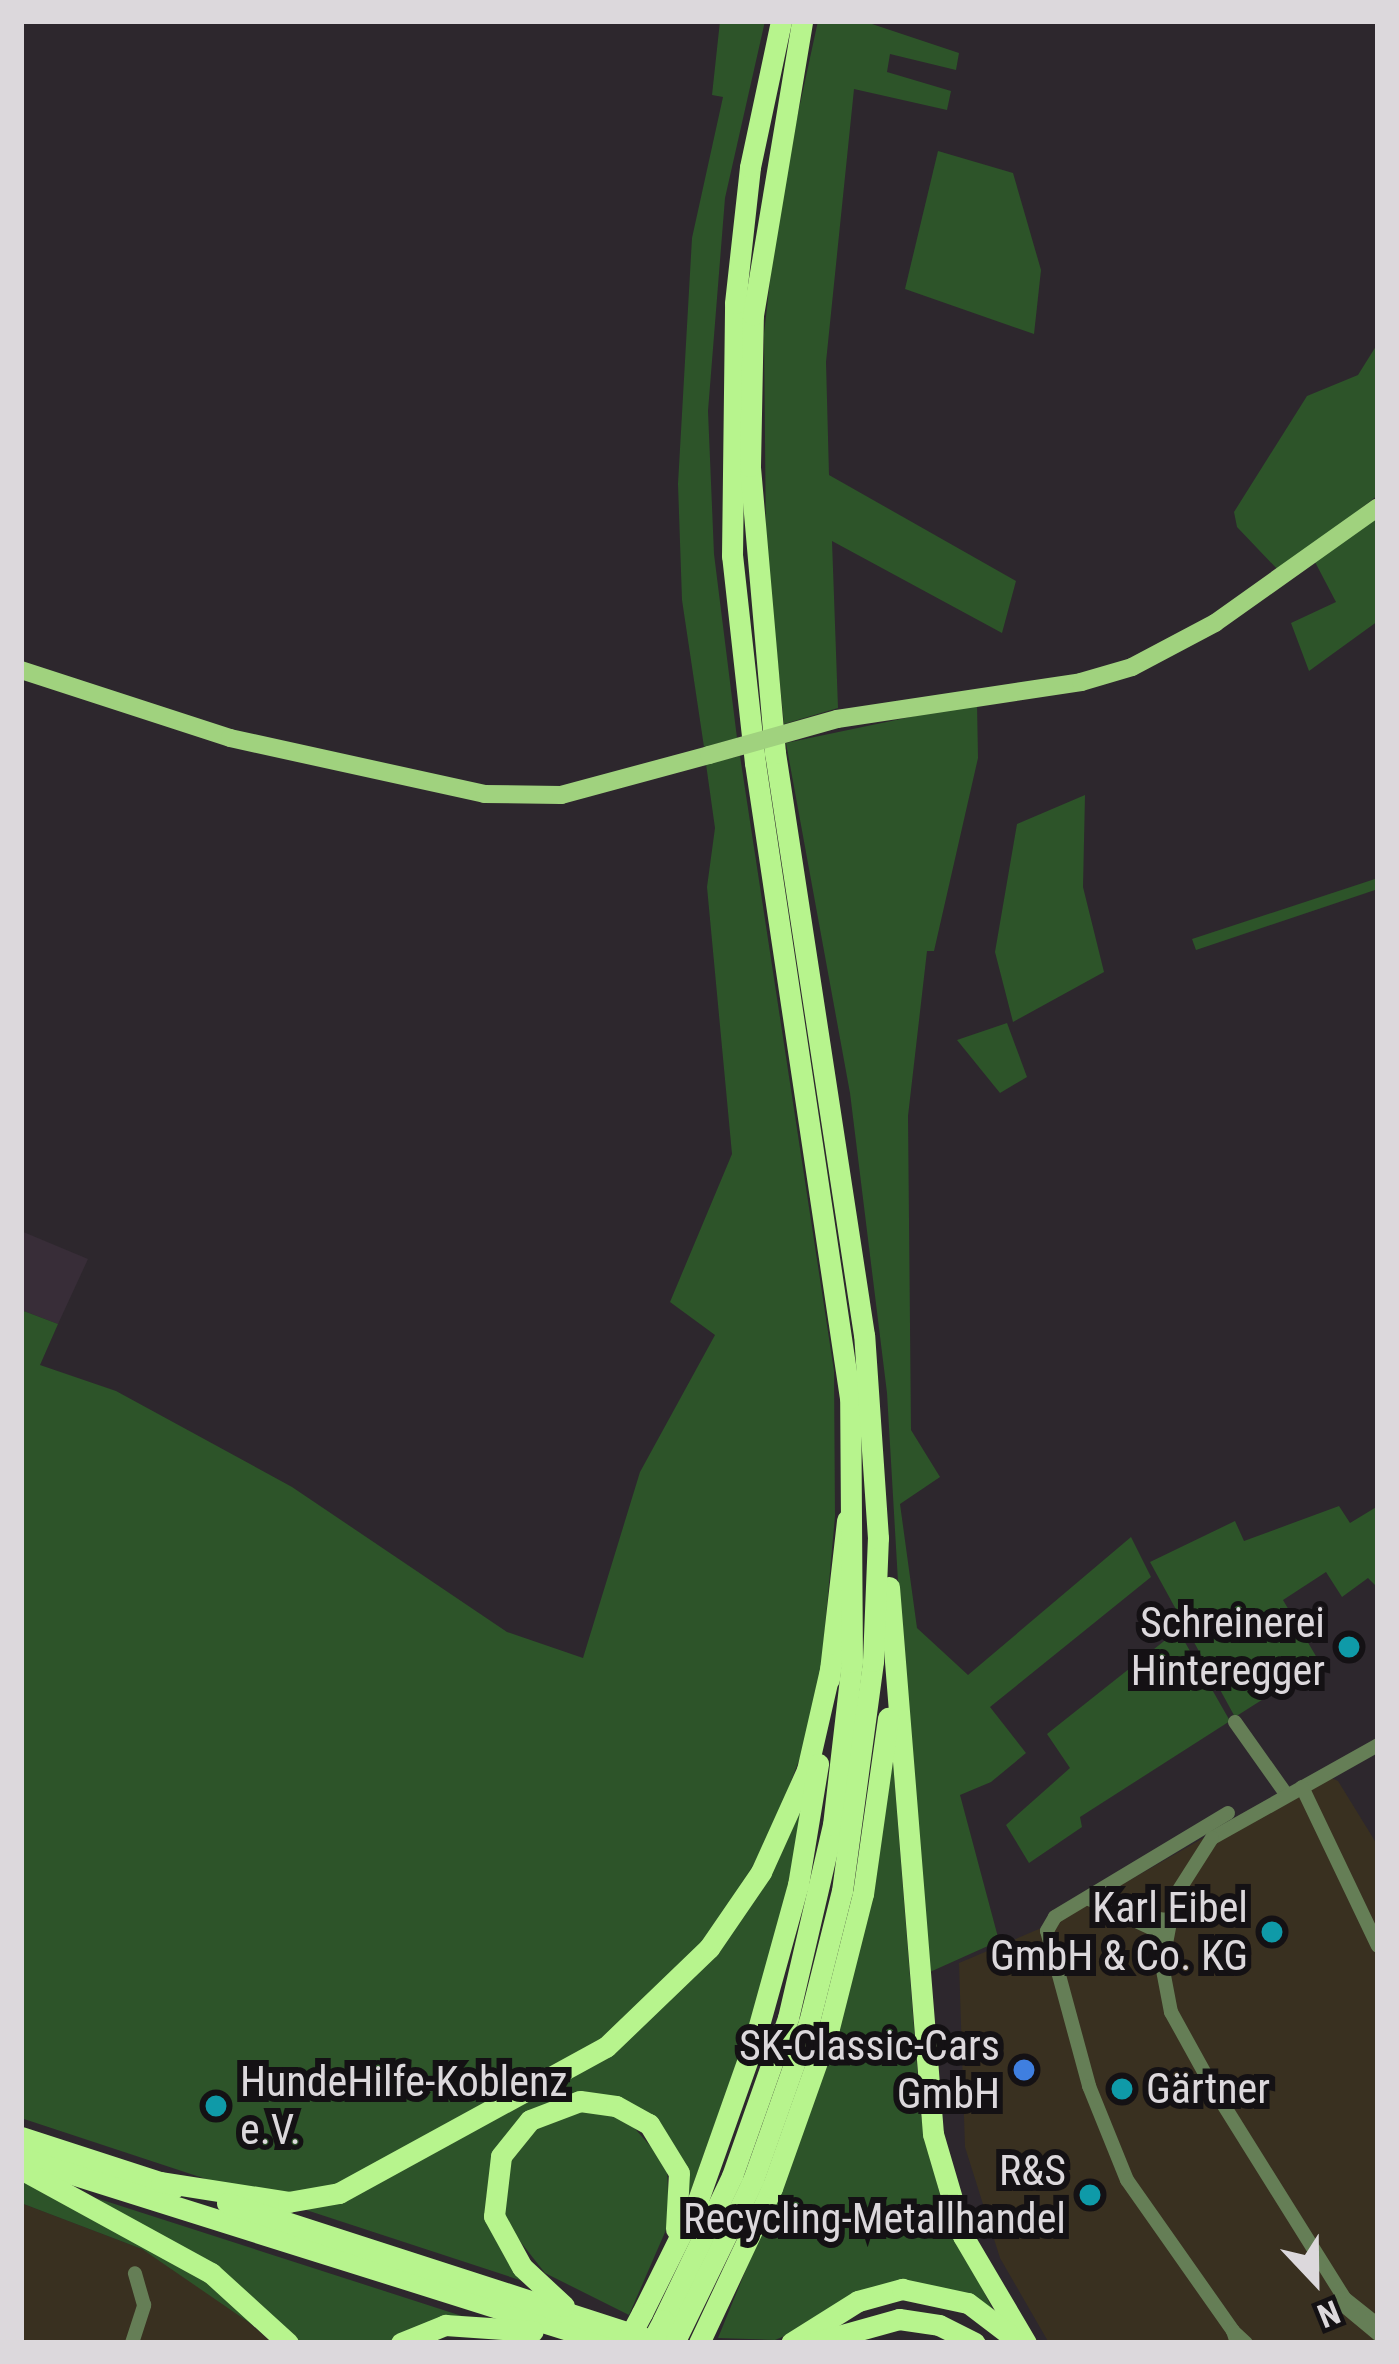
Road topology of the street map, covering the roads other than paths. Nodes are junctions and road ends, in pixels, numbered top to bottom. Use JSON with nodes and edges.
{"nodes":[{"id":1,"x":781,"y":21,"type":"edge"},
{"id":2,"x":802,"y":21,"type":"edge"},
{"id":3,"x":1378,"y":507,"type":"edge"},
{"id":4,"x":21,"y":670,"type":"edge"},
{"id":5,"x":865,"y":1488,"type":"junction"},
{"id":6,"x":831,"y":1665,"type":"junction"},
{"id":7,"x":892,"y":1676,"type":"junction"},
{"id":8,"x":1235,"y":1722,"type":"dead end"},
{"id":9,"x":1378,"y":1745,"type":"edge"},
{"id":10,"x":1302,"y":1787,"type":"junction"},
{"id":11,"x":1286,"y":1794,"type":"junction"},
{"id":12,"x":1228,"y":1813,"type":"dead end"},
{"id":13,"x":1089,"y":1899,"type":"junction"},
{"id":14,"x":1166,"y":1927,"type":"junction"},
{"id":15,"x":1378,"y":1946,"type":"edge"},
{"id":16,"x":21,"y":2138,"type":"edge"},
{"id":17,"x":21,"y":2158,"type":"edge"},
{"id":18,"x":21,"y":2169,"type":"edge"},
{"id":19,"x":161,"y":2182,"type":"junction"},
{"id":20,"x":332,"y":2255,"type":"junction"},
{"id":21,"x":135,"y":2273,"type":"dead end"},
{"id":22,"x":661,"y":2278,"type":"junction"},
{"id":23,"x":573,"y":2314,"type":"junction"},
{"id":24,"x":1378,"y":2329,"type":"edge"},
{"id":25,"x":533,"y":2331,"type":"junction"},
{"id":26,"x":675,"y":2332,"type":"edge"},
{"id":27,"x":1239,"y":2339,"type":"edge"},
{"id":28,"x":132,"y":2343,"type":"edge"},
{"id":29,"x":288,"y":2343,"type":"edge"},
{"id":30,"x":401,"y":2343,"type":"edge"},
{"id":31,"x":570,"y":2343,"type":"edge"},
{"id":32,"x":609,"y":2343,"type":"edge"},
{"id":33,"x":626,"y":2343,"type":"edge"},
{"id":34,"x":651,"y":2343,"type":"edge"},
{"id":35,"x":791,"y":2343,"type":"edge"},
{"id":36,"x":814,"y":2343,"type":"edge"},
{"id":37,"x":976,"y":2343,"type":"edge"},
{"id":38,"x":1022,"y":2343,"type":"edge"}],
"edges":[{"from":1,"to":5,"type":"highway"},
{"from":2,"to":5,"type":"highway"},
{"from":3,"to":4,"type":"main road","bridge":true},
{"from":5,"to":6,"type":"highway"},
{"from":5,"to":7,"type":"highway"},
{"from":5,"to":26,"type":"highway"},
{"from":6,"to":19,"type":"highway"},
{"from":6,"to":22,"type":"highway"},
{"from":7,"to":26,"type":"highway"},
{"from":7,"to":38,"type":"highway"},
{"from":8,"to":11,"type":"street"},
{"from":9,"to":10,"type":"street"},
{"from":10,"to":11,"type":"street"},
{"from":10,"to":15,"type":"street"},
{"from":11,"to":14,"type":"street"},
{"from":12,"to":13,"type":"street"},
{"from":13,"to":14,"type":"street"},
{"from":13,"to":27,"type":"street"},
{"from":14,"to":24,"type":"street"},
{"from":16,"to":19,"type":"highway"},
{"from":17,"to":20,"type":"highway"},
{"from":18,"to":29,"type":"highway"},
{"from":19,"to":23,"type":"highway"},
{"from":20,"to":25,"type":"highway"},
{"from":20,"to":32,"type":"highway"},
{"from":21,"to":28,"type":"street"},
{"from":22,"to":23,"type":"highway"},
{"from":22,"to":26,"type":"highway"},
{"from":23,"to":26,"type":"highway"},
{"from":25,"to":30,"type":"highway"},
{"from":25,"to":31,"type":"highway"},
{"from":26,"to":33,"type":"highway","bridge":true},
{"from":26,"to":34,"type":"highway","bridge":true},
{"from":35,"to":38,"type":"highway"},
{"from":36,"to":37,"type":"highway"}]}
